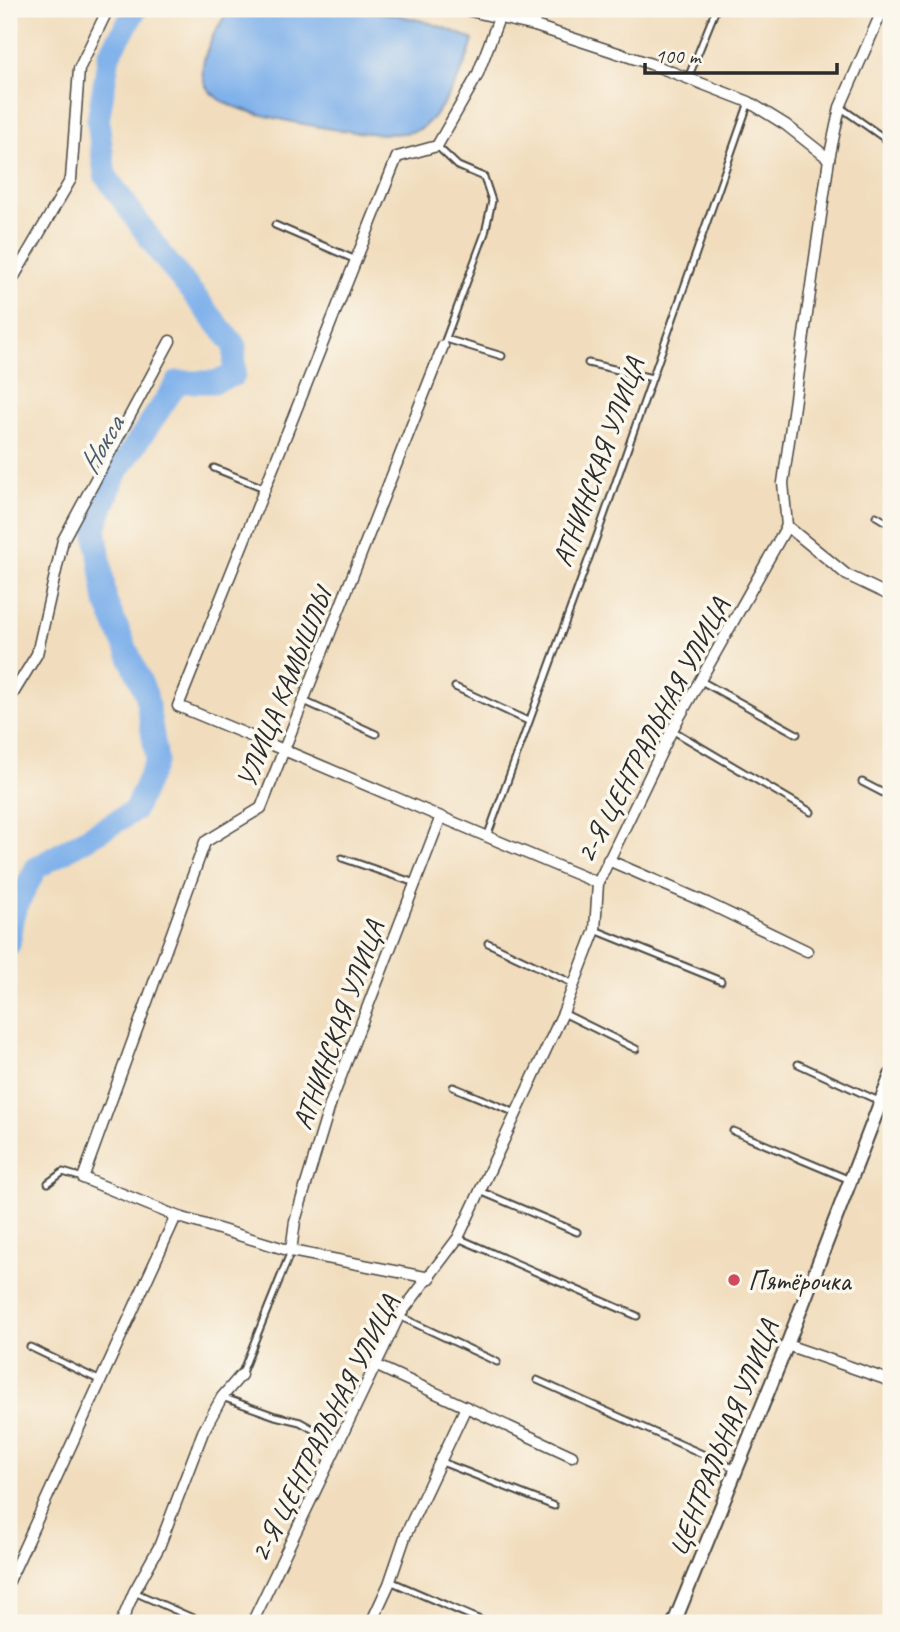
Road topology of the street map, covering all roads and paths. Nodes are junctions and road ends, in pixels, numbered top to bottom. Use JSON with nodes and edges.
{"nodes":[{"id":1,"x":108,"y":9,"type":"edge"},
{"id":2,"x":462,"y":9,"type":"edge"},
{"id":3,"x":532,"y":9,"type":"edge"},
{"id":4,"x":716,"y":9,"type":"edge"},
{"id":5,"x":881,"y":9,"type":"edge"},
{"id":6,"x":499,"y":18,"type":"junction"},
{"id":7,"x":535,"y":26,"type":"junction"},
{"id":8,"x":688,"y":78,"type":"junction"},
{"id":9,"x":749,"y":102,"type":"junction"},
{"id":10,"x":840,"y":107,"type":"junction"},
{"id":11,"x":891,"y":144,"type":"edge"},
{"id":12,"x":437,"y":146,"type":"junction"},
{"id":13,"x":829,"y":159,"type":"junction"},
{"id":14,"x":275,"y":225,"type":"dead end"},
{"id":15,"x":356,"y":260,"type":"junction"},
{"id":16,"x":9,"y":285,"type":"edge"},
{"id":17,"x":170,"y":341,"type":"dead end"},
{"id":18,"x":444,"y":342,"type":"junction"},
{"id":19,"x":502,"y":356,"type":"dead end"},
{"id":20,"x":588,"y":363,"type":"dead end"},
{"id":21,"x":652,"y":378,"type":"junction"},
{"id":22,"x":214,"y":468,"type":"dead end"},
{"id":23,"x":264,"y":488,"type":"junction"},
{"id":24,"x":876,"y":516,"type":"dead end"},
{"id":25,"x":891,"y":525,"type":"edge"},
{"id":26,"x":787,"y":526,"type":"junction"},
{"id":27,"x":891,"y":596,"type":"edge"},
{"id":28,"x":701,"y":681,"type":"junction"},
{"id":29,"x":454,"y":687,"type":"dead end"},
{"id":30,"x":9,"y":700,"type":"edge"},
{"id":31,"x":304,"y":701,"type":"junction"},
{"id":32,"x":528,"y":721,"type":"junction"},
{"id":33,"x":672,"y":730,"type":"junction"},
{"id":34,"x":376,"y":734,"type":"dead end"},
{"id":35,"x":797,"y":734,"type":"dead end"},
{"id":36,"x":285,"y":750,"type":"junction"},
{"id":37,"x":862,"y":782,"type":"dead end"},
{"id":38,"x":891,"y":797,"type":"edge"},
{"id":39,"x":811,"y":812,"type":"dead end"},
{"id":40,"x":440,"y":819,"type":"junction"},
{"id":41,"x":486,"y":837,"type":"junction"},
{"id":42,"x":342,"y":858,"type":"dead end"},
{"id":43,"x":608,"y":860,"type":"junction"},
{"id":44,"x":415,"y":883,"type":"junction"},
{"id":45,"x":598,"y":883,"type":"junction"},
{"id":46,"x":595,"y":930,"type":"junction"},
{"id":47,"x":488,"y":943,"type":"dead end"},
{"id":48,"x":807,"y":951,"type":"dead end"},
{"id":49,"x":721,"y":981,"type":"dead end"},
{"id":50,"x":574,"y":984,"type":"junction"},
{"id":51,"x":563,"y":1013,"type":"junction"},
{"id":52,"x":635,"y":1049,"type":"dead end"},
{"id":53,"x":798,"y":1064,"type":"dead end"},
{"id":54,"x":891,"y":1075,"type":"edge"},
{"id":55,"x":453,"y":1087,"type":"dead end"},
{"id":56,"x":881,"y":1102,"type":"junction"},
{"id":57,"x":516,"y":1113,"type":"junction"},
{"id":58,"x":733,"y":1131,"type":"dead end"},
{"id":59,"x":82,"y":1178,"type":"junction"},
{"id":60,"x":850,"y":1180,"type":"junction"},
{"id":61,"x":48,"y":1183,"type":"dead end"},
{"id":62,"x":480,"y":1191,"type":"junction"},
{"id":63,"x":176,"y":1216,"type":"junction"},
{"id":64,"x":577,"y":1232,"type":"dead end"},
{"id":65,"x":458,"y":1237,"type":"junction"},
{"id":66,"x":291,"y":1251,"type":"junction"},
{"id":67,"x":430,"y":1278,"type":"junction"},
{"id":68,"x":399,"y":1316,"type":"junction"},
{"id":69,"x":637,"y":1316,"type":"dead end"},
{"id":70,"x":787,"y":1345,"type":"junction"},
{"id":71,"x":30,"y":1347,"type":"dead end"},
{"id":72,"x":497,"y":1362,"type":"dead end"},
{"id":73,"x":375,"y":1365,"type":"junction"},
{"id":74,"x":242,"y":1375,"type":"joint"},
{"id":75,"x":537,"y":1380,"type":"dead end"},
{"id":76,"x":101,"y":1381,"type":"junction"},
{"id":77,"x":891,"y":1381,"type":"edge"},
{"id":78,"x":222,"y":1397,"type":"junction"},
{"id":79,"x":466,"y":1407,"type":"junction"},
{"id":80,"x":336,"y":1447,"type":"junction"},
{"id":81,"x":572,"y":1456,"type":"dead end"},
{"id":82,"x":439,"y":1461,"type":"junction"},
{"id":83,"x":736,"y":1469,"type":"junction"},
{"id":84,"x":554,"y":1506,"type":"dead end"},
{"id":85,"x":9,"y":1581,"type":"edge"},
{"id":86,"x":390,"y":1581,"type":"junction"},
{"id":87,"x":134,"y":1592,"type":"junction"},
{"id":88,"x":121,"y":1623,"type":"edge"},
{"id":89,"x":204,"y":1623,"type":"edge"},
{"id":90,"x":252,"y":1623,"type":"edge"},
{"id":91,"x":371,"y":1623,"type":"edge"},
{"id":92,"x":487,"y":1623,"type":"edge"},
{"id":93,"x":674,"y":1623,"type":"edge"}],
"edges":[{"from":1,"to":16,"type":"street"},
{"from":2,"to":6,"type":"street"},
{"from":3,"to":7,"type":"street"},
{"from":4,"to":8,"type":"lane"},
{"from":5,"to":10,"type":"street"},
{"from":6,"to":7,"type":"street"},
{"from":6,"to":12,"type":"street"},
{"from":7,"to":8,"type":"street"},
{"from":8,"to":9,"type":"street"},
{"from":9,"to":13,"type":"street"},
{"from":9,"to":21,"type":"lane","name":"АТНИНСКАЯ УЛИЦА"},
{"from":10,"to":11,"type":"lane"},
{"from":10,"to":13,"type":"street"},
{"from":12,"to":15,"type":"street"},
{"from":12,"to":18,"type":"lane"},
{"from":13,"to":26,"type":"street"},
{"from":14,"to":15,"type":"lane"},
{"from":15,"to":23,"type":"street"},
{"from":17,"to":30,"type":"street"},
{"from":18,"to":19,"type":"lane"},
{"from":18,"to":31,"type":"street","name":"УЛИЦА КАМЫШЛЫ"},
{"from":20,"to":21,"type":"lane"},
{"from":21,"to":32,"type":"lane","name":"АТНИНСКАЯ УЛИЦА"},
{"from":22,"to":23,"type":"lane"},
{"from":23,"to":36,"type":"street"},
{"from":24,"to":25,"type":"lane"},
{"from":26,"to":27,"type":"street"},
{"from":26,"to":28,"type":"street","name":"2-Я ЦЕНТРАЛЬНАЯ УЛИЦА"},
{"from":28,"to":33,"type":"street","name":"2-Я ЦЕНТРАЛЬНАЯ УЛИЦА"},
{"from":28,"to":35,"type":"lane"},
{"from":29,"to":32,"type":"lane"},
{"from":31,"to":34,"type":"lane"},
{"from":31,"to":36,"type":"street","name":"УЛИЦА КАМЫШЛЫ"},
{"from":32,"to":41,"type":"lane","name":"АТНИНСКАЯ УЛИЦА"},
{"from":33,"to":39,"type":"lane"},
{"from":33,"to":43,"type":"street","name":"2-Я ЦЕНТРАЛЬНАЯ УЛИЦА"},
{"from":36,"to":40,"type":"street"},
{"from":36,"to":59,"type":"street","name":"УЛИЦА КАМЫШЛЫ"},
{"from":37,"to":38,"type":"lane"},
{"from":40,"to":41,"type":"street"},
{"from":40,"to":44,"type":"street","name":"АТНИНСКАЯ УЛИЦА"},
{"from":41,"to":45,"type":"street"},
{"from":42,"to":44,"type":"lane"},
{"from":43,"to":45,"type":"street","name":"2-Я ЦЕНТРАЛЬНАЯ УЛИЦА"},
{"from":43,"to":48,"type":"street"},
{"from":44,"to":66,"type":"street","name":"АТНИНСКАЯ УЛИЦА"},
{"from":45,"to":46,"type":"street","name":"2-Я ЦЕНТРАЛЬНАЯ УЛИЦА"},
{"from":46,"to":49,"type":"lane"},
{"from":46,"to":50,"type":"street","name":"2-Я ЦЕНТРАЛЬНАЯ УЛИЦА"},
{"from":47,"to":50,"type":"lane"},
{"from":50,"to":51,"type":"street","name":"2-Я ЦЕНТРАЛЬНАЯ УЛИЦА"},
{"from":51,"to":52,"type":"lane"},
{"from":51,"to":57,"type":"street","name":"2-Я ЦЕНТРАЛЬНАЯ УЛИЦА"},
{"from":53,"to":56,"type":"lane"},
{"from":54,"to":56,"type":"street","name":"ЦЕНТРАЛЬНАЯ УЛИЦА"},
{"from":55,"to":57,"type":"lane"},
{"from":56,"to":60,"type":"street","name":"ЦЕНТРАЛЬНАЯ УЛИЦА"},
{"from":57,"to":62,"type":"street","name":"2-Я ЦЕНТРАЛЬНАЯ УЛИЦА"},
{"from":58,"to":60,"type":"lane"},
{"from":59,"to":61,"type":"lane"},
{"from":59,"to":63,"type":"street"},
{"from":60,"to":70,"type":"street","name":"ЦЕНТРАЛЬНАЯ УЛИЦА"},
{"from":62,"to":64,"type":"lane"},
{"from":62,"to":65,"type":"street","name":"2-Я ЦЕНТРАЛЬНАЯ УЛИЦА"},
{"from":63,"to":66,"type":"street"},
{"from":63,"to":76,"type":"street"},
{"from":65,"to":67,"type":"street","name":"2-Я ЦЕНТРАЛЬНАЯ УЛИЦА"},
{"from":65,"to":69,"type":"lane"},
{"from":66,"to":67,"type":"street"},
{"from":66,"to":74,"type":"lane"},
{"from":67,"to":68,"type":"street","name":"2-Я ЦЕНТРАЛЬНАЯ УЛИЦА"},
{"from":68,"to":72,"type":"lane"},
{"from":68,"to":73,"type":"street","name":"2-Я ЦЕНТРАЛЬНАЯ УЛИЦА"},
{"from":70,"to":77,"type":"street"},
{"from":70,"to":83,"type":"street","name":"ЦЕНТРАЛЬНАЯ УЛИЦА"},
{"from":71,"to":76,"type":"lane"},
{"from":73,"to":79,"type":"street"},
{"from":73,"to":80,"type":"street","name":"2-Я ЦЕНТРАЛЬНАЯ УЛИЦА"},
{"from":74,"to":78,"type":"street"},
{"from":75,"to":83,"type":"lane"},
{"from":76,"to":85,"type":"street"},
{"from":78,"to":80,"type":"lane"},
{"from":78,"to":87,"type":"street"},
{"from":79,"to":81,"type":"street"},
{"from":79,"to":82,"type":"street"},
{"from":80,"to":90,"type":"street","name":"2-Я ЦЕНТРАЛЬНАЯ УЛИЦА"},
{"from":82,"to":84,"type":"lane"},
{"from":82,"to":86,"type":"street"},
{"from":83,"to":93,"type":"street","name":"ЦЕНТРАЛЬНАЯ УЛИЦА"},
{"from":86,"to":91,"type":"street"},
{"from":86,"to":92,"type":"lane"},
{"from":87,"to":88,"type":"street"},
{"from":87,"to":89,"type":"lane"}]}
